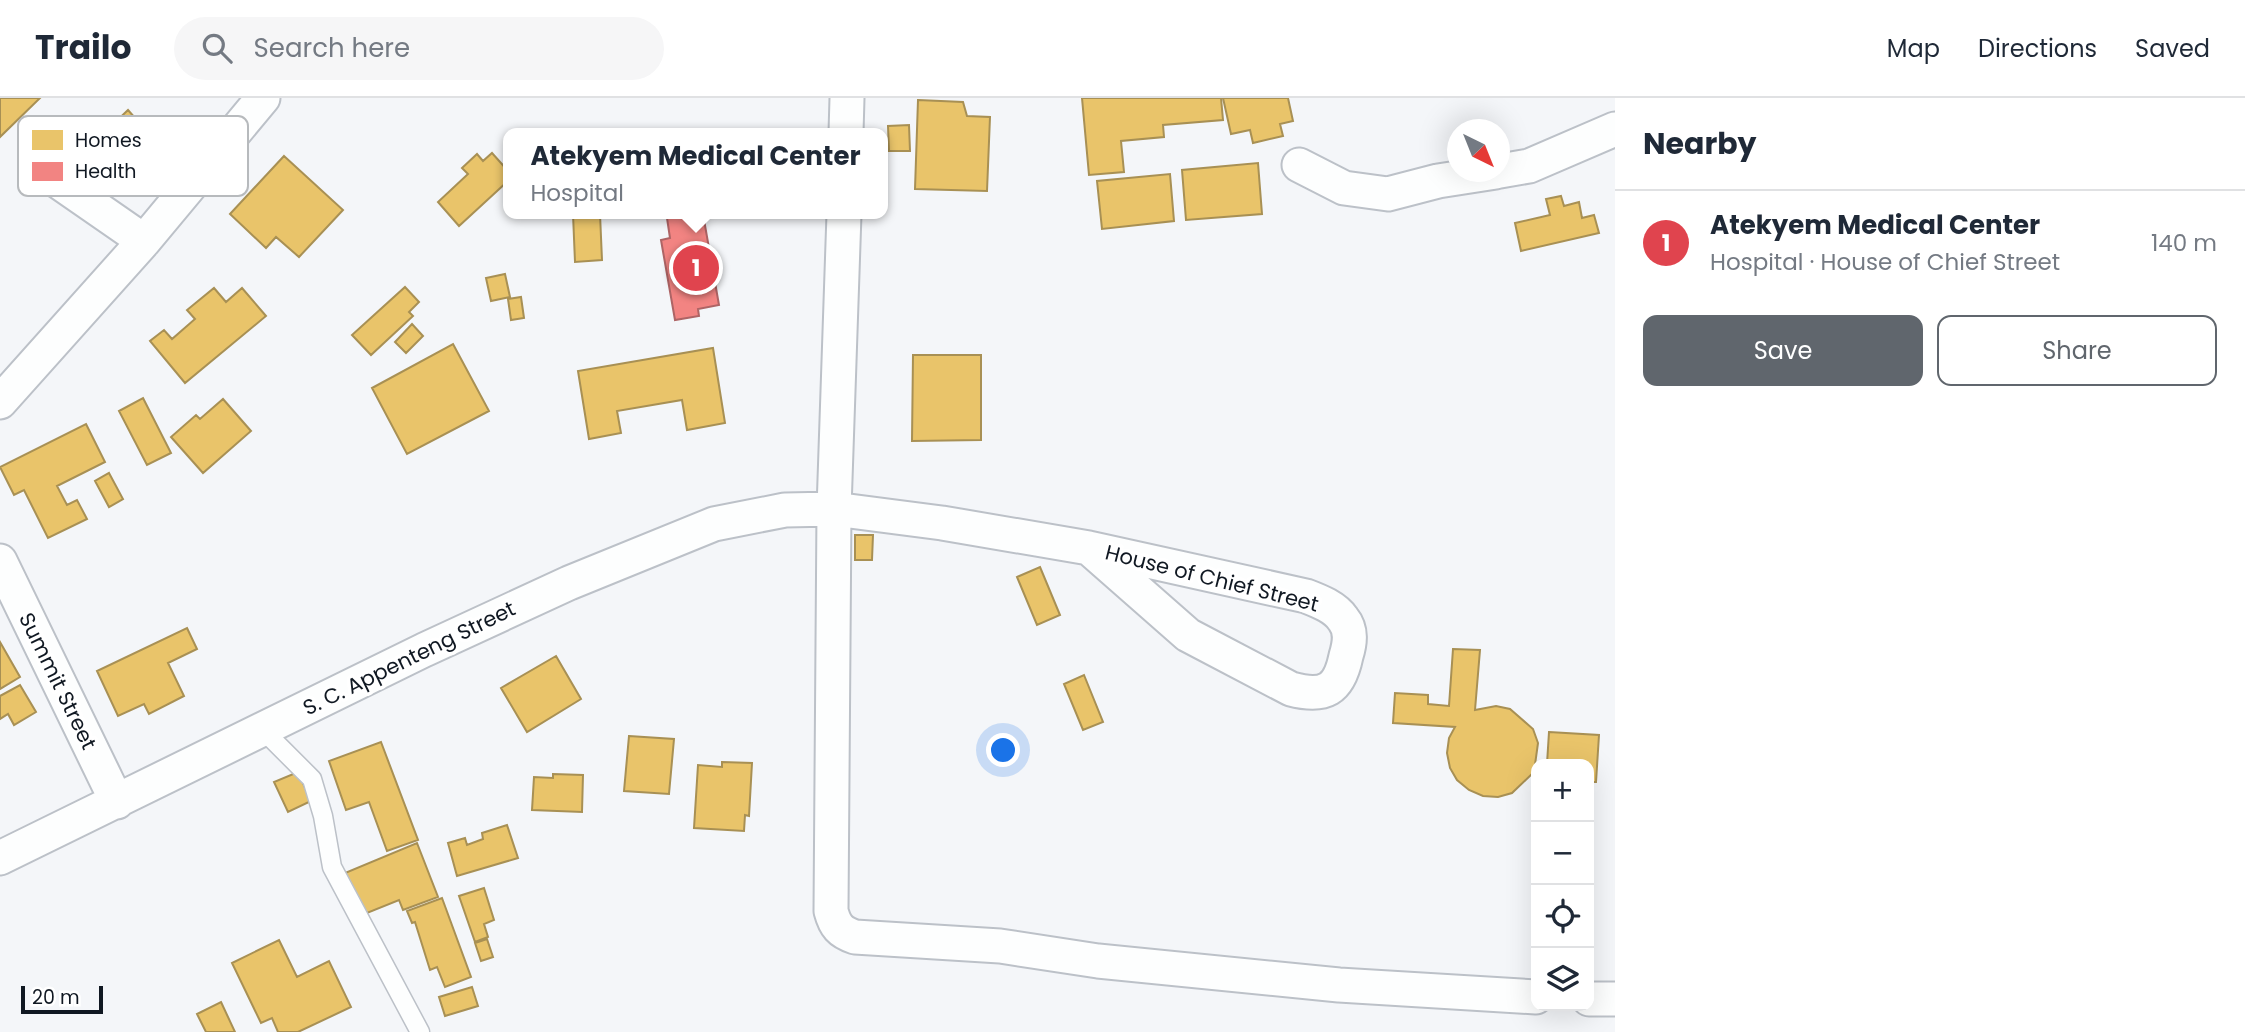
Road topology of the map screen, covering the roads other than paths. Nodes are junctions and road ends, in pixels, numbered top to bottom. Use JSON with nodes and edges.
{"nodes":[{"id":1,"x":263,"y":98,"type":"edge"},
{"id":2,"x":848,"y":98,"type":"edge"},
{"id":3,"x":248,"y":116,"type":"edge"},
{"id":4,"x":846,"y":128,"type":"edge"},
{"id":5,"x":1615,"y":128,"type":"edge"},
{"id":6,"x":1299,"y":165,"type":"dead end"},
{"id":7,"x":1510,"y":169,"type":"edge"},
{"id":8,"x":1447,"y":180,"type":"edge"},
{"id":9,"x":78,"y":196,"type":"edge"},
{"id":10,"x":181,"y":196,"type":"edge"},
{"id":11,"x":844,"y":219,"type":"edge"},
{"id":12,"x":144,"y":241,"type":"junction"},
{"id":13,"x":0,"y":402,"type":"edge"},
{"id":14,"x":834,"y":509,"type":"junction"},
{"id":15,"x":1089,"y":548,"type":"junction"},
{"id":16,"x":0,"y":561,"type":"edge"},
{"id":17,"x":262,"y":729,"type":"junction"},
{"id":18,"x":117,"y":802,"type":"junction"},
{"id":19,"x":0,"y":858,"type":"edge"},
{"id":20,"x":1531,"y":997,"type":"edge"},
{"id":21,"x":1594,"y":999,"type":"edge"},
{"id":22,"x":1615,"y":999,"type":"edge"},
{"id":23,"x":420,"y":1032,"type":"edge"}],
"edges":[{"from":1,"to":3,"type":"street"},
{"from":2,"to":4,"type":"street"},
{"from":5,"to":7,"type":"street"},
{"from":6,"to":8,"type":"street"},
{"from":9,"to":12,"type":"street"},
{"from":10,"to":12,"type":"street"},
{"from":11,"to":14,"type":"street"},
{"from":12,"to":13,"type":"street"},
{"from":14,"to":15,"type":"street","name":"House of Chief Street"},
{"from":14,"to":17,"type":"street","name":"S. C. Appenteng Street"},
{"from":14,"to":20,"type":"street"},
{"from":15,"to":15,"type":"street","name":"House of Chief Street"},
{"from":16,"to":18,"type":"street","name":"Summit Street"},
{"from":17,"to":18,"type":"street","name":"S. C. Appenteng Street"},
{"from":17,"to":23,"type":"lane"},
{"from":18,"to":19,"type":"street","name":"S. C. Appenteng Street"},
{"from":21,"to":22,"type":"street"}]}
